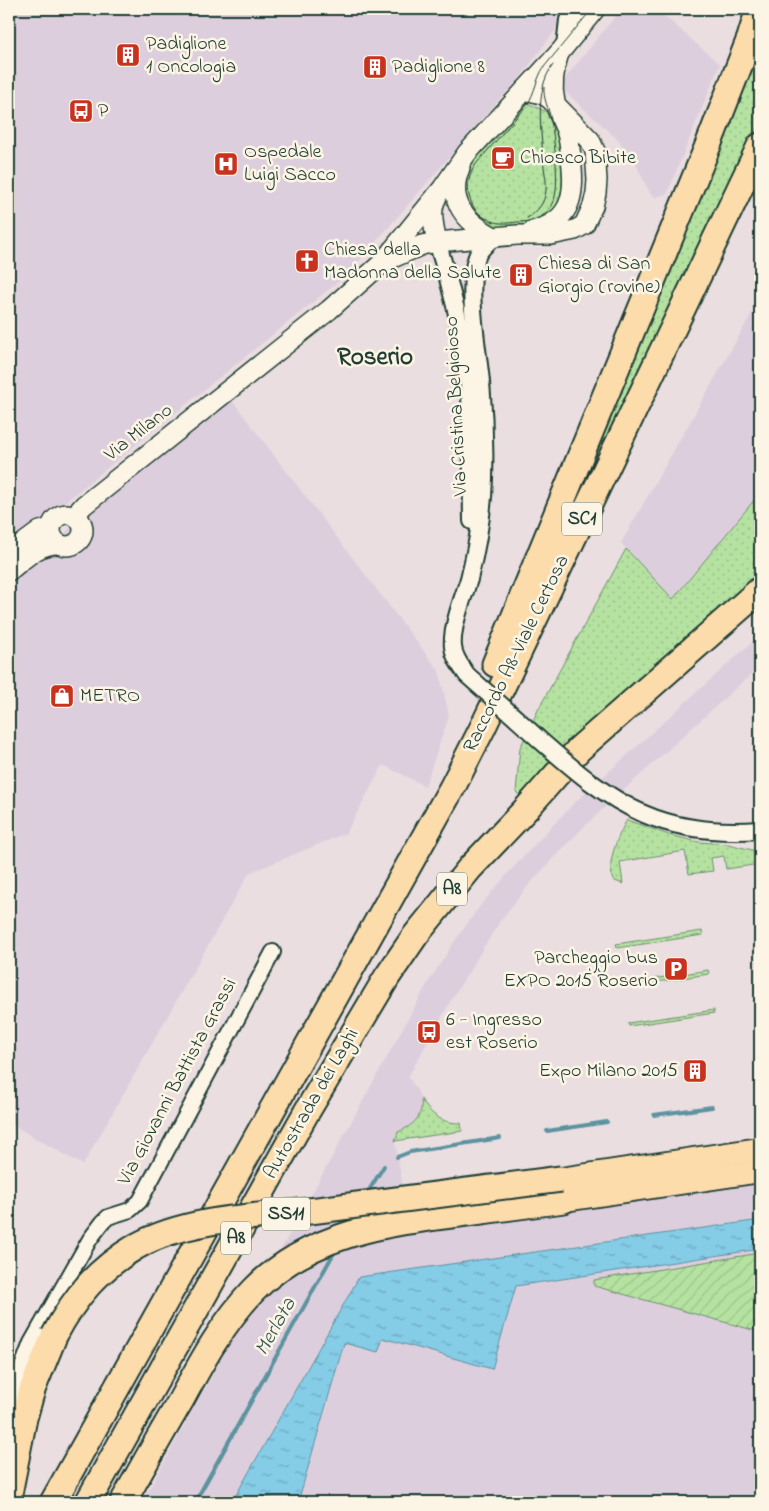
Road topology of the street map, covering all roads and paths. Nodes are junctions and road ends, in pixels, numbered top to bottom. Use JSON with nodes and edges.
{"nodes":[{"id":1,"x":575,"y":9,"type":"edge"},
{"id":2,"x":595,"y":9,"type":"edge"},
{"id":3,"x":759,"y":9,"type":"edge"},
{"id":4,"x":562,"y":49,"type":"junction"},
{"id":5,"x":525,"y":90,"type":"junction"},
{"id":6,"x":555,"y":103,"type":"junction"},
{"id":7,"x":760,"y":146,"type":"edge"},
{"id":8,"x":467,"y":153,"type":"junction"},
{"id":9,"x":442,"y":189,"type":"junction"},
{"id":10,"x":494,"y":237,"type":"junction"},
{"id":11,"x":437,"y":242,"type":"junction"},
{"id":12,"x":382,"y":263,"type":"junction"},
{"id":13,"x":474,"y":270,"type":"junction"},
{"id":14,"x":453,"y":300,"type":"junction"},
{"id":15,"x":75,"y":516,"type":"junction"},
{"id":16,"x":55,"y":536,"type":"junction"},
{"id":17,"x":9,"y":554,"type":"edge"},
{"id":18,"x":9,"y":571,"type":"edge"},
{"id":19,"x":469,"y":579,"type":"junction"},
{"id":20,"x":760,"y":590,"type":"edge"},
{"id":21,"x":760,"y":612,"type":"edge"},
{"id":22,"x":527,"y":808,"type":"junction"},
{"id":23,"x":760,"y":830,"type":"edge"},
{"id":24,"x":396,"y":888,"type":"junction"},
{"id":25,"x":273,"y":952,"type":"dead end"},
{"id":26,"x":760,"y":1149,"type":"edge"},
{"id":27,"x":760,"y":1171,"type":"edge"},
{"id":28,"x":563,"y":1190,"type":"junction"},
{"id":29,"x":9,"y":1401,"type":"edge"},
{"id":30,"x":9,"y":1494,"type":"edge"},
{"id":31,"x":53,"y":1502,"type":"edge"},
{"id":32,"x":88,"y":1502,"type":"edge"},
{"id":33,"x":123,"y":1502,"type":"edge"}],
"edges":[{"from":1,"to":4,"type":"street"},
{"from":2,"to":4,"type":"main road"},
{"from":3,"to":24,"type":"highway"},
{"from":4,"to":5,"type":"main road"},
{"from":4,"to":6,"type":"main road"},
{"from":5,"to":6,"type":"main road"},
{"from":5,"to":8,"type":"main road"},
{"from":6,"to":10,"type":"main road"},
{"from":7,"to":24,"type":"highway","name":"Raccordo A8-Viale Certosa","number":"SC1"},
{"from":8,"to":9,"type":"main road"},
{"from":8,"to":10,"type":"main road"},
{"from":9,"to":11,"type":"main road"},
{"from":9,"to":12,"type":"main road"},
{"from":10,"to":11,"type":"main road"},
{"from":10,"to":13,"type":"street","name":"Via Cristina Belgioioso"},
{"from":11,"to":12,"type":"main road"},
{"from":11,"to":14,"type":"street","name":"Via Cristina Belgioioso"},
{"from":12,"to":15,"type":"main road","name":"Via Milano"},
{"from":13,"to":14,"type":"street"},
{"from":13,"to":19,"type":"street","name":"Via Cristina Belgioioso"},
{"from":14,"to":19,"type":"street","name":"Via Cristina Belgioioso"},
{"from":15,"to":16,"type":"main road"},
{"from":15,"to":16,"type":"main road"},
{"from":16,"to":17,"type":"main road"},
{"from":16,"to":18,"type":"main road"},
{"from":19,"to":23,"type":"street","name":"Via Cristina Belgioioso","bridge":true},
{"from":20,"to":22,"type":"highway"},
{"from":21,"to":22,"type":"highway"},
{"from":22,"to":32,"type":"highway","name":"Autostrada dei Laghi","number":"A8"},
{"from":24,"to":31,"type":"highway","name":"Autostrada dei Laghi","number":"A8"},
{"from":25,"to":29,"type":"street","name":"Via Giovanni Battista Grassi"},
{"from":26,"to":28,"type":"highway","number":"SS11"},
{"from":27,"to":28,"type":"highway","number":"SS11"},
{"from":28,"to":30,"type":"highway","number":"SS11","bridge":true},
{"from":28,"to":33,"type":"highway","number":"SS11"}]}
